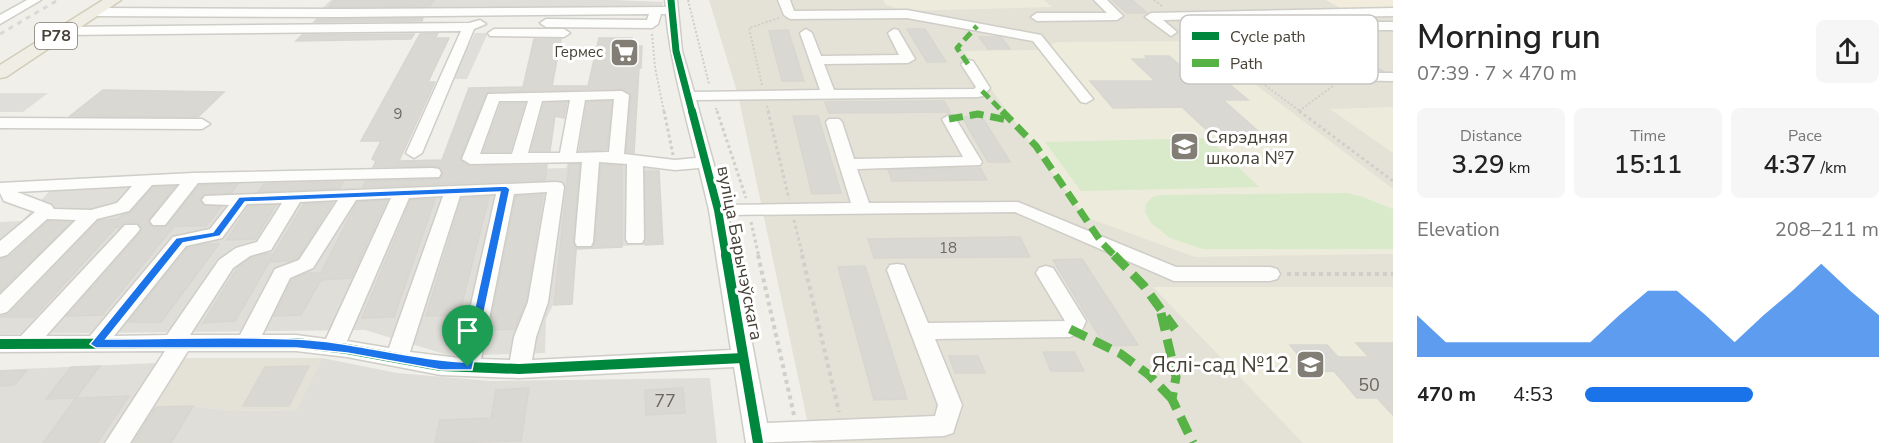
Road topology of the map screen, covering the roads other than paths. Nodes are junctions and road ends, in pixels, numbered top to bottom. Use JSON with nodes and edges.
{"nodes":[{"id":1,"x":35,"y":0,"type":"edge"},
{"id":2,"x":113,"y":0,"type":"edge"},
{"id":3,"x":230,"y":0,"type":"edge"},
{"id":4,"x":352,"y":0,"type":"edge"},
{"id":5,"x":394,"y":0,"type":"edge"},
{"id":6,"x":432,"y":0,"type":"edge"},
{"id":7,"x":784,"y":0,"type":"edge"},
{"id":8,"x":1100,"y":0,"type":"edge"},
{"id":9,"x":1263,"y":0,"type":"edge"},
{"id":10,"x":1323,"y":0,"type":"edge"},
{"id":11,"x":548,"y":5,"type":"edge"},
{"id":12,"x":588,"y":5,"type":"edge"},
{"id":13,"x":178,"y":6,"type":"edge"},
{"id":14,"x":465,"y":6,"type":"edge"},
{"id":15,"x":509,"y":6,"type":"edge"},
{"id":16,"x":666,"y":7,"type":"edge"},
{"id":17,"x":94,"y":12,"type":"junction"},
{"id":18,"x":386,"y":12,"type":"junction"},
{"id":19,"x":425,"y":12,"type":"junction"},
{"id":20,"x":1376,"y":12,"type":"junction"},
{"id":21,"x":1393,"y":12,"type":"edge"},
{"id":22,"x":341,"y":13,"type":"junction"},
{"id":23,"x":1346,"y":13,"type":"junction"},
{"id":24,"x":1286,"y":14,"type":"junction"},
{"id":25,"x":1312,"y":14,"type":"joint"},
{"id":26,"x":1231,"y":15,"type":"edge"},
{"id":27,"x":1037,"y":16,"type":"dead end"},
{"id":28,"x":1180,"y":16,"type":"edge"},
{"id":29,"x":0,"y":20,"type":"edge"},
{"id":30,"x":1393,"y":21,"type":"edge"},
{"id":31,"x":469,"y":27,"type":"junction"},
{"id":32,"x":674,"y":30,"type":"junction"},
{"id":33,"x":64,"y":31,"type":"junction"},
{"id":34,"x":1171,"y":32,"type":"dead end"},
{"id":35,"x":494,"y":33,"type":"dead end"},
{"id":36,"x":806,"y":33,"type":"dead end"},
{"id":37,"x":894,"y":33,"type":"dead end"},
{"id":38,"x":816,"y":60,"type":"junction"},
{"id":39,"x":968,"y":64,"type":"dead end"},
{"id":40,"x":0,"y":73,"type":"edge"},
{"id":41,"x":828,"y":94,"type":"junction"},
{"id":42,"x":536,"y":96,"type":"junction"},
{"id":43,"x":578,"y":96,"type":"junction"},
{"id":44,"x":686,"y":96,"type":"junction"},
{"id":45,"x":1086,"y":99,"type":"dead end"},
{"id":46,"x":948,"y":119,"type":"dead end"},
{"id":47,"x":834,"y":122,"type":"dead end"},
{"id":48,"x":0,"y":123,"type":"edge"},
{"id":49,"x":202,"y":124,"type":"dead end"},
{"id":50,"x":0,"y":135,"type":"edge"},
{"id":51,"x":25,"y":135,"type":"dead end"},
{"id":52,"x":414,"y":153,"type":"dead end"},
{"id":53,"x":519,"y":158,"type":"junction"},
{"id":54,"x":567,"y":158,"type":"junction"},
{"id":55,"x":591,"y":158,"type":"junction"},
{"id":56,"x":616,"y":158,"type":"junction"},
{"id":57,"x":635,"y":160,"type":"junction"},
{"id":58,"x":705,"y":162,"type":"junction"},
{"id":59,"x":847,"y":164,"type":"junction"},
{"id":60,"x":433,"y":173,"type":"dead end"},
{"id":61,"x":193,"y":178,"type":"junction"},
{"id":62,"x":147,"y":180,"type":"junction"},
{"id":63,"x":4,"y":188,"type":"edge"},
{"id":64,"x":506,"y":189,"type":"junction"},
{"id":65,"x":453,"y":191,"type":"junction"},
{"id":66,"x":402,"y":193,"type":"junction"},
{"id":67,"x":350,"y":195,"type":"junction"},
{"id":68,"x":294,"y":197,"type":"junction"},
{"id":69,"x":242,"y":199,"type":"junction"},
{"id":70,"x":211,"y":200,"type":"dead end"},
{"id":71,"x":862,"y":209,"type":"junction"},
{"id":72,"x":718,"y":210,"type":"junction"},
{"id":73,"x":43,"y":214,"type":"junction"},
{"id":74,"x":91,"y":215,"type":"junction"},
{"id":75,"x":159,"y":221,"type":"dead end"},
{"id":76,"x":131,"y":229,"type":"dead end"},
{"id":77,"x":635,"y":239,"type":"dead end"},
{"id":78,"x":584,"y":242,"type":"dead end"},
{"id":79,"x":0,"y":251,"type":"edge"},
{"id":80,"x":897,"y":270,"type":"dead end"},
{"id":81,"x":1046,"y":273,"type":"dead end"},
{"id":82,"x":1270,"y":274,"type":"road end"},
{"id":83,"x":0,"y":307,"type":"edge"},
{"id":84,"x":921,"y":331,"type":"junction"},
{"id":85,"x":177,"y":343,"type":"junction"},
{"id":86,"x":247,"y":343,"type":"junction"},
{"id":87,"x":0,"y":344,"type":"edge"},
{"id":88,"x":26,"y":344,"type":"junction"},
{"id":89,"x":96,"y":344,"type":"junction"},
{"id":90,"x":333,"y":348,"type":"junction"},
{"id":91,"x":397,"y":358,"type":"junction"},
{"id":92,"x":744,"y":358,"type":"junction"},
{"id":93,"x":468,"y":367,"type":"junction"},
{"id":94,"x":519,"y":369,"type":"junction"},
{"id":95,"x":757,"y":439,"type":"edge"},
{"id":96,"x":117,"y":443,"type":"edge"}],
"edges":[{"from":1,"to":29,"type":"street"},
{"from":2,"to":17,"type":"main road","number":"Р78"},
{"from":3,"to":13,"type":"street"},
{"from":4,"to":22,"type":"street"},
{"from":5,"to":18,"type":"street"},
{"from":6,"to":19,"type":"street"},
{"from":7,"to":45,"type":"street"},
{"from":8,"to":27,"type":"street"},
{"from":9,"to":24,"type":"street"},
{"from":10,"to":23,"type":"street"},
{"from":11,"to":12,"type":"street"},
{"from":11,"to":15,"type":"street"},
{"from":12,"to":16,"type":"street"},
{"from":13,"to":17,"type":"street"},
{"from":13,"to":22,"type":"street"},
{"from":14,"to":15,"type":"street"},
{"from":14,"to":19,"type":"street"},
{"from":16,"to":31,"type":"street"},
{"from":16,"to":32,"type":"street","name":"вуліца Барычэўскага"},
{"from":17,"to":33,"type":"main road","number":"Р78"},
{"from":18,"to":19,"type":"street"},
{"from":18,"to":22,"type":"street"},
{"from":20,"to":21,"type":"street"},
{"from":20,"to":23,"type":"street"},
{"from":20,"to":30,"type":"street"},
{"from":23,"to":25,"type":"street"},
{"from":24,"to":25,"type":"street"},
{"from":24,"to":26,"type":"street"},
{"from":28,"to":34,"type":"street"},
{"from":31,"to":33,"type":"street"},
{"from":31,"to":52,"type":"street"},
{"from":32,"to":35,"type":"street"},
{"from":32,"to":44,"type":"street","name":"вуліца Барычэўскага"},
{"from":33,"to":40,"type":"main road","number":"Р78"},
{"from":36,"to":38,"type":"street"},
{"from":37,"to":38,"type":"street"},
{"from":38,"to":41,"type":"street"},
{"from":39,"to":41,"type":"street"},
{"from":41,"to":44,"type":"street"},
{"from":42,"to":43,"type":"street"},
{"from":42,"to":53,"type":"street"},
{"from":42,"to":53,"type":"street"},
{"from":43,"to":54,"type":"street"},
{"from":43,"to":56,"type":"street"},
{"from":44,"to":58,"type":"street","name":"вуліца Барычэўскага"},
{"from":46,"to":59,"type":"street"},
{"from":47,"to":59,"type":"street"},
{"from":48,"to":49,"type":"street"},
{"from":50,"to":51,"type":"street"},
{"from":53,"to":54,"type":"street"},
{"from":54,"to":55,"type":"street"},
{"from":55,"to":56,"type":"street"},
{"from":55,"to":78,"type":"street"},
{"from":56,"to":57,"type":"street"},
{"from":57,"to":58,"type":"street"},
{"from":57,"to":77,"type":"street"},
{"from":58,"to":72,"type":"street","name":"вуліца Барычэўскага"},
{"from":59,"to":71,"type":"street"},
{"from":60,"to":61,"type":"street"},
{"from":61,"to":62,"type":"street"},
{"from":61,"to":75,"type":"street"},
{"from":62,"to":63,"type":"street"},
{"from":62,"to":74,"type":"street"},
{"from":63,"to":73,"type":"street"},
{"from":64,"to":65,"type":"street"},
{"from":64,"to":93,"type":"street"},
{"from":64,"to":94,"type":"street"},
{"from":65,"to":66,"type":"street"},
{"from":65,"to":91,"type":"street"},
{"from":66,"to":67,"type":"street"},
{"from":66,"to":90,"type":"street"},
{"from":67,"to":68,"type":"street"},
{"from":67,"to":86,"type":"street"},
{"from":68,"to":69,"type":"street"},
{"from":68,"to":85,"type":"street"},
{"from":69,"to":70,"type":"street"},
{"from":69,"to":89,"type":"street"},
{"from":71,"to":72,"type":"street"},
{"from":71,"to":82,"type":"street"},
{"from":72,"to":92,"type":"street","name":"вуліца Барычэўскага"},
{"from":73,"to":74,"type":"street"},
{"from":73,"to":79,"type":"street"},
{"from":74,"to":83,"type":"street"},
{"from":76,"to":88,"type":"street"},
{"from":80,"to":84,"type":"street"},
{"from":81,"to":84,"type":"street"},
{"from":84,"to":95,"type":"street"},
{"from":85,"to":86,"type":"street"},
{"from":85,"to":89,"type":"street"},
{"from":85,"to":96,"type":"street"},
{"from":86,"to":90,"type":"street"},
{"from":87,"to":88,"type":"street"},
{"from":88,"to":89,"type":"street"},
{"from":90,"to":91,"type":"street"},
{"from":91,"to":93,"type":"street"},
{"from":92,"to":94,"type":"street"},
{"from":92,"to":95,"type":"street","name":"вуліца Барычэўскага"},
{"from":93,"to":94,"type":"street"}]}
